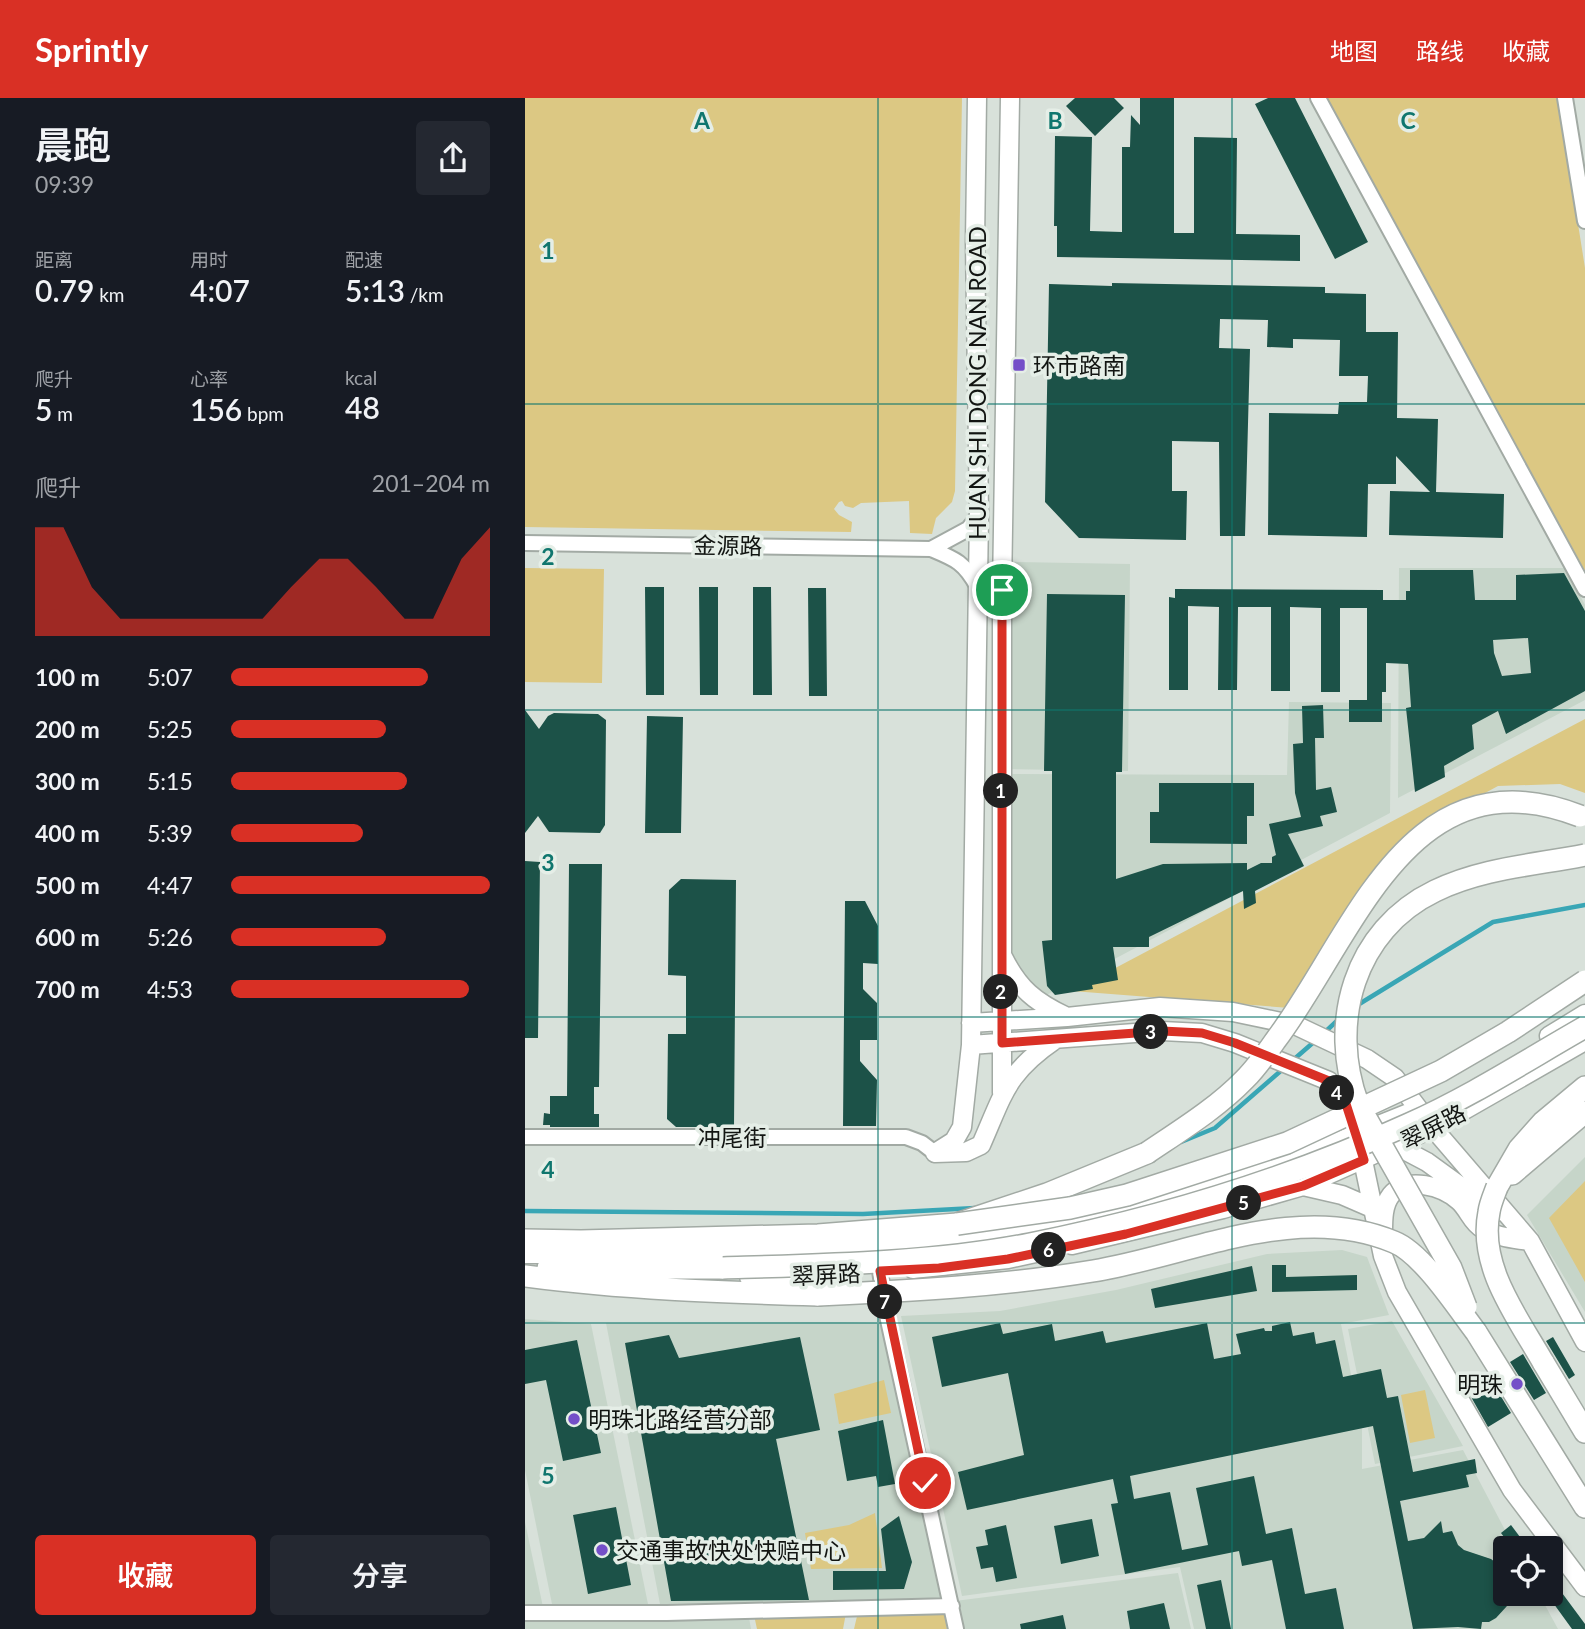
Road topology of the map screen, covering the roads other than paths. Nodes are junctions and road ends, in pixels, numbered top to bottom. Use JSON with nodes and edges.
{"nodes":[{"id":1,"x":977,"y":98,"type":"edge"},
{"id":2,"x":1010,"y":98,"type":"edge"},
{"id":3,"x":1318,"y":98,"type":"edge"},
{"id":4,"x":1565,"y":98,"type":"edge"},
{"id":5,"x":1585,"y":221,"type":"edge"},
{"id":6,"x":979,"y":514,"type":"junction"},
{"id":7,"x":525,"y":543,"type":"edge"},
{"id":8,"x":931,"y":549,"type":"junction"},
{"id":9,"x":977,"y":586,"type":"junction"},
{"id":10,"x":1585,"y":589,"type":"edge"},
{"id":11,"x":1585,"y":819,"type":"edge"},
{"id":12,"x":1585,"y":855,"type":"edge"},
{"id":13,"x":1001,"y":953,"type":"junction"},
{"id":14,"x":1585,"y":981,"type":"edge"},
{"id":15,"x":1585,"y":1014,"type":"edge"},
{"id":16,"x":1067,"y":1017,"type":"junction"},
{"id":17,"x":1002,"y":1022,"type":"junction"},
{"id":18,"x":971,"y":1023,"type":"junction"},
{"id":19,"x":1585,"y":1027,"type":"edge"},
{"id":20,"x":1056,"y":1039,"type":"junction"},
{"id":21,"x":1585,"y":1041,"type":"edge"},
{"id":22,"x":1002,"y":1043,"type":"junction"},
{"id":23,"x":971,"y":1045,"type":"junction"},
{"id":24,"x":1585,"y":1087,"type":"edge"},
{"id":25,"x":1002,"y":1093,"type":"junction"},
{"id":26,"x":1418,"y":1110,"type":"junction"},
{"id":27,"x":1585,"y":1112,"type":"edge"},
{"id":28,"x":1433,"y":1128,"type":"junction"},
{"id":29,"x":1357,"y":1134,"type":"junction"},
{"id":30,"x":525,"y":1137,"type":"edge"},
{"id":31,"x":1397,"y":1144,"type":"junction"},
{"id":32,"x":935,"y":1153,"type":"junction"},
{"id":33,"x":1364,"y":1160,"type":"junction"},
{"id":34,"x":1303,"y":1186,"type":"junction"},
{"id":35,"x":1497,"y":1187,"type":"junction"},
{"id":36,"x":1372,"y":1208,"type":"junction"},
{"id":37,"x":1507,"y":1217,"type":"junction"},
{"id":38,"x":957,"y":1224,"type":"junction"},
{"id":39,"x":525,"y":1240,"type":"edge"},
{"id":40,"x":1530,"y":1241,"type":"junction"},
{"id":41,"x":525,"y":1254,"type":"edge"},
{"id":42,"x":1383,"y":1256,"type":"junction"},
{"id":43,"x":525,"y":1268,"type":"edge"},
{"id":44,"x":880,"y":1271,"type":"junction"},
{"id":45,"x":525,"y":1275,"type":"edge"},
{"id":46,"x":1476,"y":1332,"type":"junction"},
{"id":47,"x":1585,"y":1342,"type":"edge"},
{"id":48,"x":1585,"y":1432,"type":"edge"},
{"id":49,"x":1585,"y":1507,"type":"edge"},
{"id":50,"x":1585,"y":1587,"type":"edge"},
{"id":51,"x":952,"y":1606,"type":"junction"},
{"id":52,"x":525,"y":1613,"type":"edge"},
{"id":53,"x":956,"y":1629,"type":"edge"}],
"edges":[{"from":1,"to":6,"type":"main road","name":"HUAN SHI DONG NAN ROAD"},
{"from":2,"to":13,"type":"main road","name":"HUAN SHI DONG NAN ROAD"},
{"from":3,"to":10,"type":"street"},
{"from":4,"to":5,"type":"street"},
{"from":6,"to":8,"type":"street"},
{"from":6,"to":9,"type":"main road","name":"HUAN SHI DONG NAN ROAD"},
{"from":7,"to":8,"type":"street","name":"金源路"},
{"from":8,"to":9,"type":"street"},
{"from":9,"to":18,"type":"main road","name":"HUAN SHI DONG NAN ROAD"},
{"from":11,"to":38,"type":"highway","bridge":true},
{"from":12,"to":46,"type":"highway","bridge":true},
{"from":13,"to":16,"type":"main road"},
{"from":13,"to":17,"type":"main road","name":"HUAN SHI DONG NAN ROAD"},
{"from":14,"to":38,"type":"highway","bridge":true},
{"from":15,"to":26,"type":"main road","name":"翠屏路"},
{"from":16,"to":17,"type":"main road"},
{"from":16,"to":26,"type":"main road"},
{"from":17,"to":18,"type":"main road"},
{"from":17,"to":22,"type":"main road","name":"HUAN SHI DONG NAN ROAD"},
{"from":18,"to":23,"type":"main road","name":"HUAN SHI DONG NAN ROAD"},
{"from":19,"to":43,"type":"highway","bridge":true},
{"from":20,"to":22,"type":"main road"},
{"from":20,"to":25,"type":"main road"},
{"from":20,"to":29,"type":"main road"},
{"from":21,"to":28,"type":"main road","name":"翠屏路"},
{"from":22,"to":23,"type":"main road"},
{"from":22,"to":25,"type":"main road","name":"HUAN SHI DONG NAN ROAD"},
{"from":23,"to":32,"type":"main road","name":"HUAN SHI DONG NAN ROAD"},
{"from":24,"to":35,"type":"highway"},
{"from":25,"to":32,"type":"main road"},
{"from":26,"to":28,"type":"main road"},
{"from":26,"to":29,"type":"main road","name":"翠屏路"},
{"from":27,"to":35,"type":"highway"},
{"from":28,"to":31,"type":"main road","name":"翠屏路"},
{"from":28,"to":37,"type":"main road"},
{"from":29,"to":31,"type":"main road"},
{"from":29,"to":33,"type":"main road"},
{"from":29,"to":41,"type":"main road","name":"翠屏路"},
{"from":30,"to":32,"type":"street","name":"冲尾街"},
{"from":31,"to":33,"type":"main road","name":"翠屏路"},
{"from":31,"to":37,"type":"main road"},
{"from":33,"to":34,"type":"main road","name":"翠屏路"},
{"from":33,"to":36,"type":"main road"},
{"from":34,"to":36,"type":"main road"},
{"from":34,"to":44,"type":"main road","name":"翠屏路"},
{"from":35,"to":48,"type":"highway","bridge":true},
{"from":36,"to":42,"type":"main road"},
{"from":37,"to":40,"type":"main road"},
{"from":38,"to":39,"type":"highway"},
{"from":40,"to":42,"type":"main road"},
{"from":40,"to":47,"type":"main road"},
{"from":42,"to":50,"type":"main road"},
{"from":44,"to":45,"type":"main road","name":"翠屏路"},
{"from":44,"to":51,"type":"street"},
{"from":45,"to":46,"type":"highway","bridge":true},
{"from":46,"to":49,"type":"highway"},
{"from":51,"to":52,"type":"street"},
{"from":51,"to":53,"type":"street"}]}
